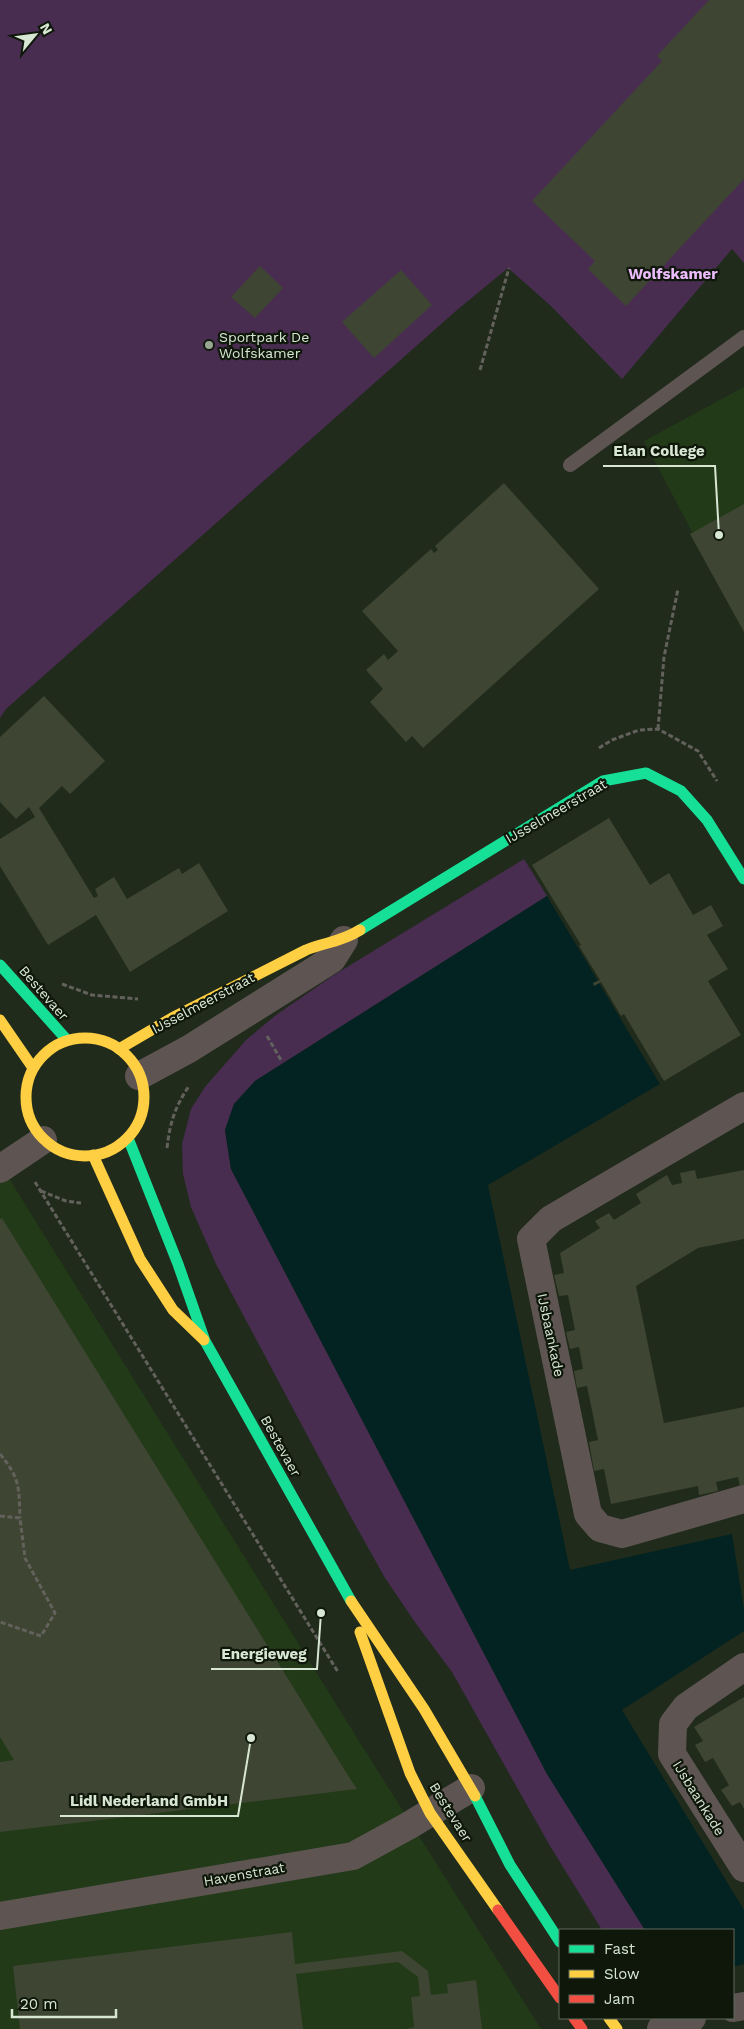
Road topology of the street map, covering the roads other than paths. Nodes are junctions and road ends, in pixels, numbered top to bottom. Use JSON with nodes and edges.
{"nodes":[{"id":1,"x":744,"y":338,"type":"edge"},
{"id":2,"x":570,"y":465,"type":"dead end"},
{"id":3,"x":744,"y":879,"type":"edge"},
{"id":4,"x":344,"y":940,"type":"junction"},
{"id":5,"x":0,"y":964,"type":"edge"},
{"id":6,"x":0,"y":1020,"type":"edge"},
{"id":7,"x":67,"y":1040,"type":"junction"},
{"id":8,"x":119,"y":1050,"type":"junction"},
{"id":9,"x":33,"y":1068,"type":"junction"},
{"id":10,"x":139,"y":1076,"type":"junction"},
{"id":11,"x":744,"y":1106,"type":"edge"},
{"id":12,"x":128,"y":1138,"type":"junction"},
{"id":13,"x":43,"y":1140,"type":"junction"},
{"id":14,"x":93,"y":1155,"type":"junction"},
{"id":15,"x":9,"y":1163,"type":"edge"},
{"id":16,"x":205,"y":1341,"type":"junction"},
{"id":17,"x":744,"y":1499,"type":"edge"},
{"id":18,"x":346,"y":1592,"type":"junction"},
{"id":19,"x":744,"y":1667,"type":"edge"},
{"id":20,"x":471,"y":1788,"type":"junction"},
{"id":21,"x":430,"y":1813,"type":"junction"},
{"id":22,"x":744,"y":1868,"type":"edge"},
{"id":23,"x":0,"y":1916,"type":"edge"},
{"id":24,"x":559,"y":1940,"type":"edge"},
{"id":25,"x":559,"y":1997,"type":"edge"},
{"id":26,"x":689,"y":2019,"type":"edge"},
{"id":27,"x":661,"y":2029,"type":"edge"}],
"edges":[{"from":1,"to":2,"type":"lane"},
{"from":3,"to":4,"type":"street","name":"IJsselmeerstraat"},
{"from":4,"to":8,"type":"street","name":"IJsselmeerstraat"},
{"from":4,"to":10,"type":"street","name":"IJsselmeerstraat"},
{"from":5,"to":7,"type":"street","name":"Bestevaer"},
{"from":6,"to":9,"type":"street"},
{"from":7,"to":8,"type":"street"},
{"from":7,"to":9,"type":"street"},
{"from":8,"to":10,"type":"street"},
{"from":9,"to":13,"type":"street"},
{"from":10,"to":12,"type":"street"},
{"from":11,"to":17,"type":"street","name":"IJsbaankade"},
{"from":12,"to":14,"type":"street"},
{"from":12,"to":16,"type":"street","name":"Bestevaer"},
{"from":13,"to":14,"type":"street"},
{"from":13,"to":15,"type":"street"},
{"from":14,"to":16,"type":"street","name":"Bestevaer"},
{"from":16,"to":18,"type":"street","name":"Bestevaer"},
{"from":18,"to":20,"type":"street","name":"Bestevaer"},
{"from":18,"to":21,"type":"street","name":"Bestevaer"},
{"from":19,"to":22,"type":"street","name":"IJsbaankade"},
{"from":20,"to":21,"type":"street","name":"Havenstraat"},
{"from":20,"to":24,"type":"street","name":"Bestevaer"},
{"from":21,"to":23,"type":"street","name":"Havenstraat"},
{"from":21,"to":25,"type":"street","name":"Bestevaer"},
{"from":26,"to":27,"type":"street"}]}
